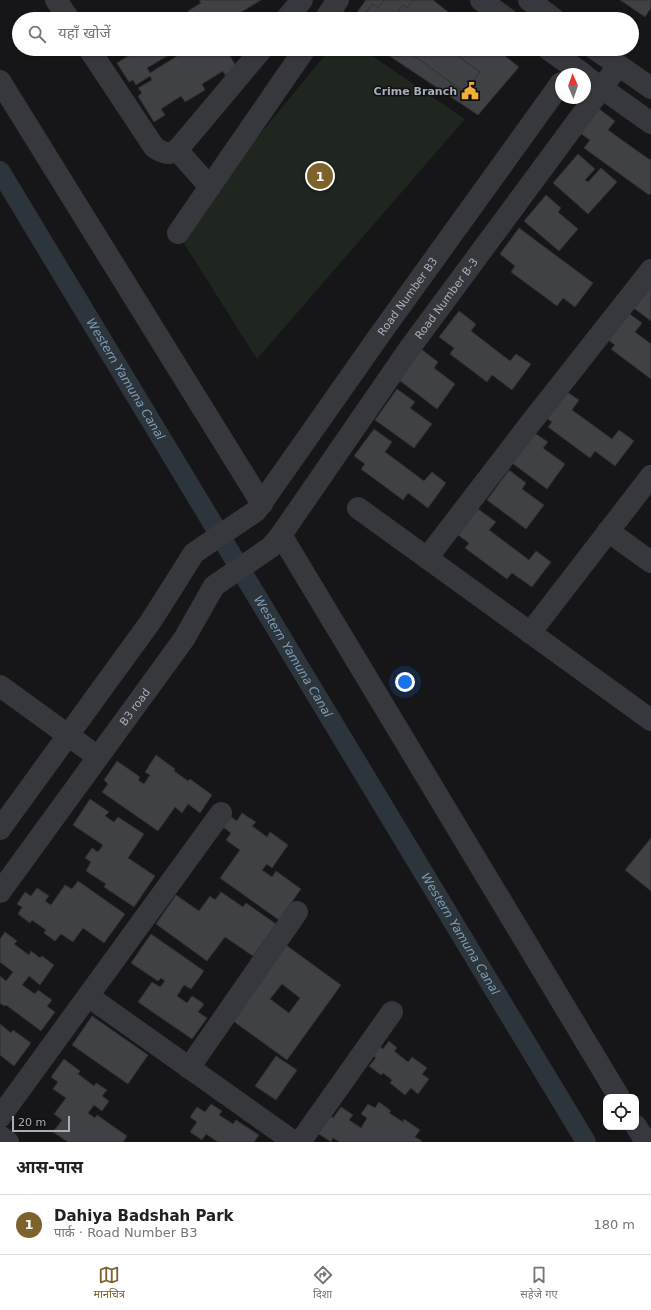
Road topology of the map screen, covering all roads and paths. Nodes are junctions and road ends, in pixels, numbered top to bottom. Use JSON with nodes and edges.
{"nodes":[{"id":1,"x":56,"y":0,"type":"edge"},
{"id":2,"x":302,"y":0,"type":"edge"},
{"id":3,"x":338,"y":0,"type":"edge"},
{"id":4,"x":481,"y":0,"type":"edge"},
{"id":5,"x":529,"y":0,"type":"edge"},
{"id":6,"x":64,"y":12,"type":"edge"},
{"id":7,"x":292,"y":12,"type":"edge"},
{"id":8,"x":330,"y":12,"type":"edge"},
{"id":9,"x":497,"y":12,"type":"edge"},
{"id":10,"x":545,"y":12,"type":"edge"},
{"id":11,"x":94,"y":56,"type":"edge"},
{"id":12,"x":256,"y":56,"type":"edge"},
{"id":13,"x":300,"y":56,"type":"edge"},
{"id":14,"x":556,"y":56,"type":"edge"},
{"id":15,"x":584,"y":56,"type":"edge"},
{"id":16,"x":604,"y":56,"type":"edge"},
{"id":17,"x":618,"y":66,"type":"junction"},
{"id":18,"x":568,"y":68,"type":"edge"},
{"id":19,"x":581,"y":68,"type":"edge"},
{"id":20,"x":591,"y":73,"type":"edge"},
{"id":21,"x":0,"y":81,"type":"edge"},
{"id":22,"x":591,"y":85,"type":"edge"},
{"id":23,"x":651,"y":88,"type":"edge"},
{"id":24,"x":557,"y":104,"type":"edge"},
{"id":25,"x":561,"y":104,"type":"edge"},
{"id":26,"x":651,"y":123,"type":"edge"},
{"id":27,"x":177,"y":150,"type":"junction"},
{"id":28,"x":210,"y":187,"type":"junction"},
{"id":29,"x":178,"y":234,"type":"dead end"},
{"id":30,"x":651,"y":270,"type":"edge"},
{"id":31,"x":651,"y":476,"type":"edge"},
{"id":32,"x":259,"y":508,"type":"junction"},
{"id":33,"x":358,"y":508,"type":"dead end"},
{"id":34,"x":608,"y":531,"type":"junction"},
{"id":35,"x":276,"y":541,"type":"junction"},
{"id":36,"x":427,"y":558,"type":"junction"},
{"id":37,"x":651,"y":562,"type":"edge"},
{"id":38,"x":530,"y":633,"type":"junction"},
{"id":39,"x":2,"y":692,"type":"edge"},
{"id":40,"x":651,"y":720,"type":"edge"},
{"id":41,"x":68,"y":735,"type":"junction"},
{"id":42,"x":98,"y":757,"type":"junction"},
{"id":43,"x":221,"y":813,"type":"dead end"},
{"id":44,"x":0,"y":829,"type":"edge"},
{"id":45,"x":0,"y":892,"type":"edge"},
{"id":46,"x":297,"y":912,"type":"dead end"},
{"id":47,"x":88,"y":996,"type":"junction"},
{"id":48,"x":392,"y":1012,"type":"dead end"},
{"id":49,"x":189,"y":1068,"type":"junction"},
{"id":50,"x":617,"y":1094,"type":"edge"},
{"id":51,"x":0,"y":1117,"type":"edge"},
{"id":52,"x":638,"y":1130,"type":"edge"},
{"id":53,"x":0,"y":1136,"type":"edge"},
{"id":54,"x":8,"y":1142,"type":"edge"},
{"id":55,"x":294,"y":1142,"type":"edge"},
{"id":56,"x":300,"y":1142,"type":"edge"},
{"id":57,"x":646,"y":1142,"type":"edge"}],
"edges":[{"from":1,"to":6,"type":"street"},
{"from":2,"to":7,"type":"street"},
{"from":3,"to":8,"type":"street"},
{"from":4,"to":9,"type":"street"},
{"from":5,"to":10,"type":"street"},
{"from":11,"to":27,"type":"street"},
{"from":12,"to":27,"type":"street"},
{"from":13,"to":28,"type":"street"},
{"from":14,"to":18,"type":"street"},
{"from":15,"to":19,"type":"street","name":"Road Number B3"},
{"from":16,"to":17,"type":"street"},
{"from":17,"to":20,"type":"street","name":"Road Number B-3"},
{"from":17,"to":23,"type":"street"},
{"from":21,"to":32,"type":"street"},
{"from":22,"to":26,"type":"street"},
{"from":24,"to":32,"type":"street","name":"Road Number B3"},
{"from":25,"to":35,"type":"street","name":"Road Number B-3"},
{"from":27,"to":28,"type":"street"},
{"from":28,"to":29,"type":"street"},
{"from":30,"to":36,"type":"street"},
{"from":31,"to":34,"type":"street"},
{"from":32,"to":41,"type":"street"},
{"from":33,"to":36,"type":"street"},
{"from":34,"to":37,"type":"street"},
{"from":34,"to":38,"type":"street"},
{"from":35,"to":42,"type":"street","name":"B3 road"},
{"from":35,"to":50,"type":"street"},
{"from":36,"to":38,"type":"street"},
{"from":38,"to":40,"type":"street"},
{"from":39,"to":41,"type":"street"},
{"from":41,"to":42,"type":"street"},
{"from":41,"to":44,"type":"street"},
{"from":42,"to":45,"type":"street","name":"B3 road"},
{"from":43,"to":47,"type":"street"},
{"from":46,"to":49,"type":"street"},
{"from":47,"to":49,"type":"street"},
{"from":47,"to":51,"type":"street"},
{"from":48,"to":56,"type":"street"},
{"from":49,"to":55,"type":"street"},
{"from":52,"to":57,"type":"street"},
{"from":53,"to":54,"type":"street"}]}
